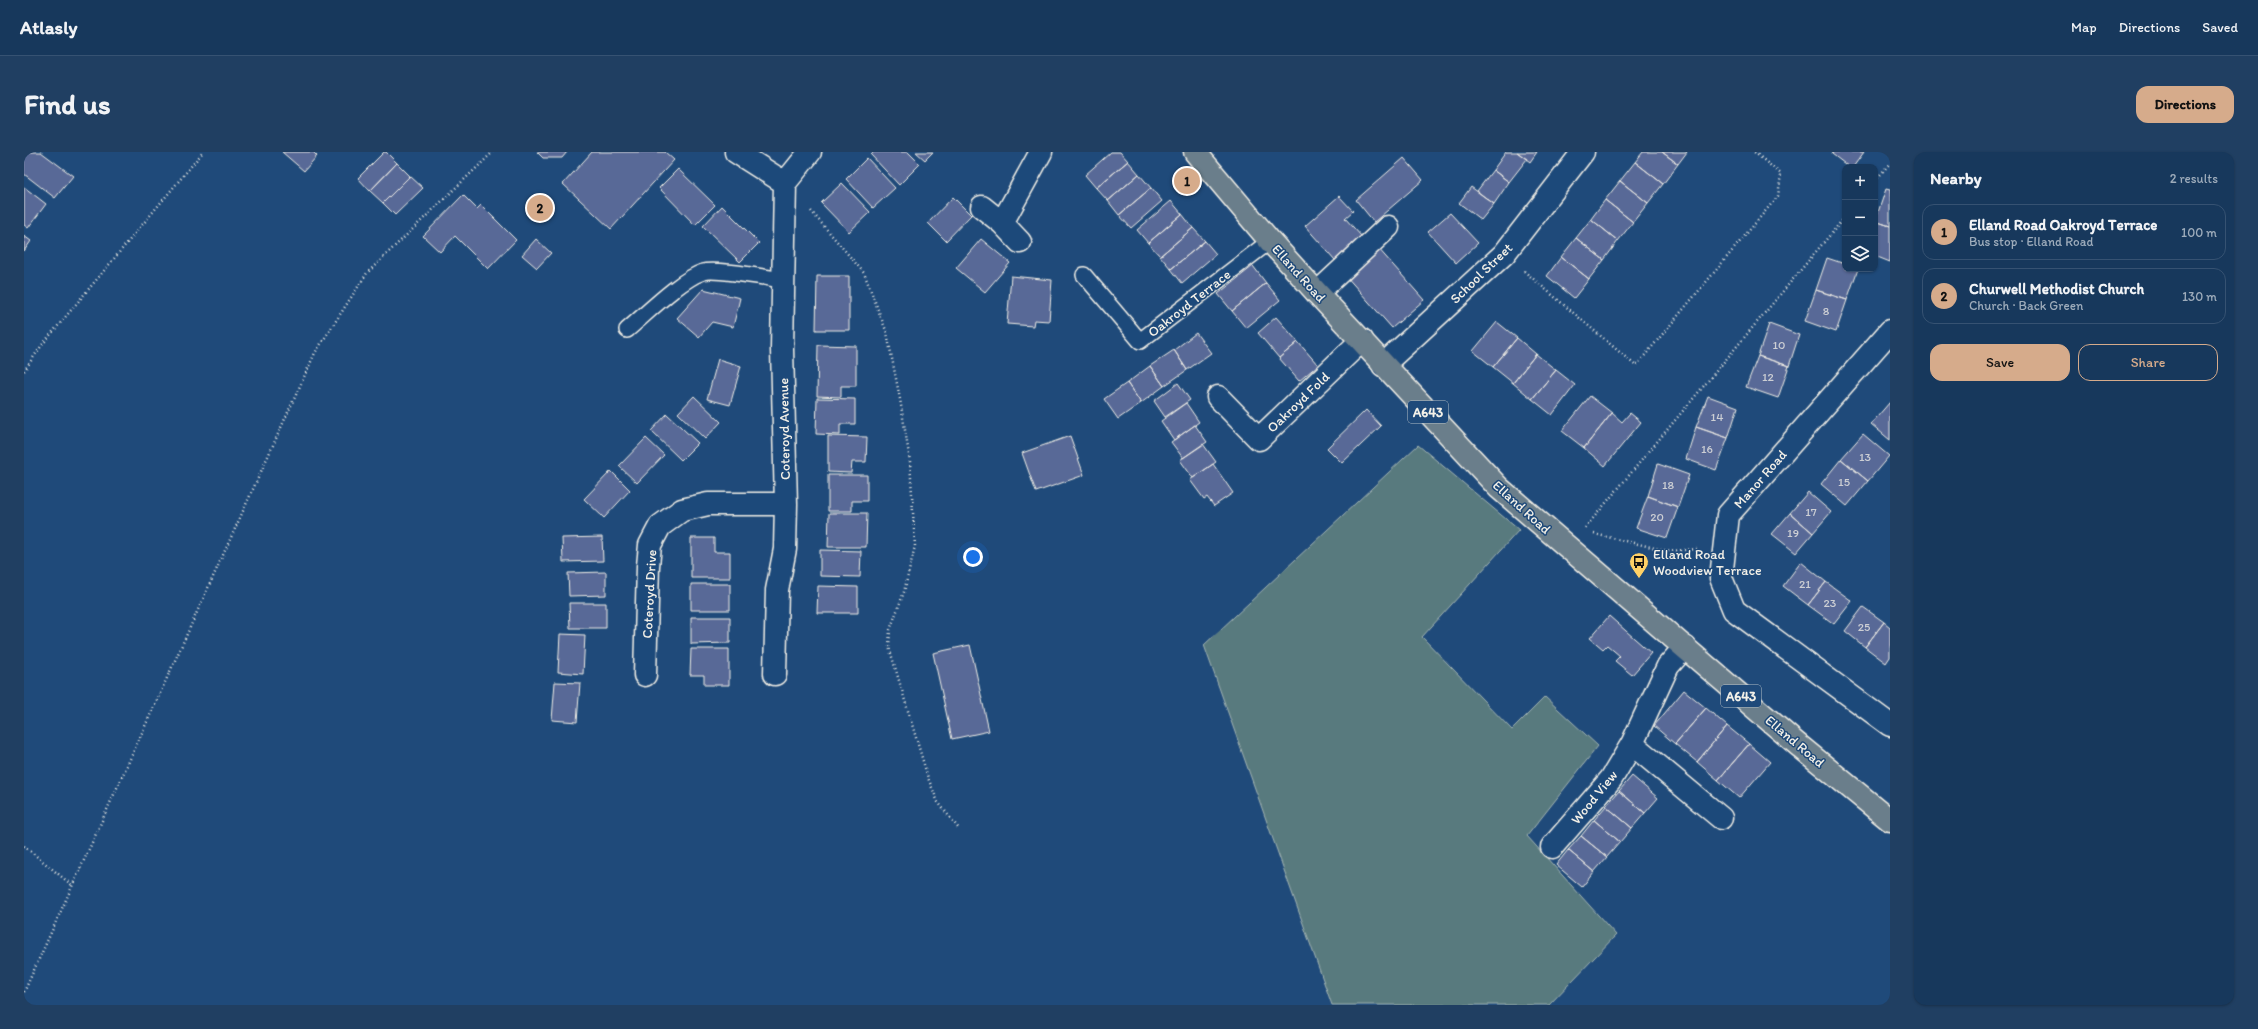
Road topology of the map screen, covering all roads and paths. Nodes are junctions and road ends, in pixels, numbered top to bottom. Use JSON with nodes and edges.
{"nodes":[{"id":1,"x":203,"y":152,"type":"edge"},
{"id":2,"x":494,"y":152,"type":"edge"},
{"id":3,"x":736,"y":152,"type":"edge"},
{"id":4,"x":810,"y":152,"type":"edge"},
{"id":5,"x":1041,"y":152,"type":"edge"},
{"id":6,"x":1195,"y":152,"type":"edge"},
{"id":7,"x":1583,"y":152,"type":"edge"},
{"id":8,"x":1754,"y":152,"type":"edge"},
{"id":9,"x":1890,"y":163,"type":"edge"},
{"id":10,"x":1878,"y":177,"type":"edge"},
{"id":11,"x":785,"y":183,"type":"junction"},
{"id":12,"x":982,"y":207,"type":"dead end"},
{"id":13,"x":1842,"y":221,"type":"edge"},
{"id":14,"x":1002,"y":223,"type":"junction"},
{"id":15,"x":1388,"y":227,"type":"dead end"},
{"id":16,"x":1270,"y":241,"type":"junction"},
{"id":17,"x":1020,"y":242,"type":"dead end"},
{"id":18,"x":1504,"y":254,"type":"junction"},
{"id":19,"x":1084,"y":275,"type":"dead end"},
{"id":20,"x":783,"y":280,"type":"junction"},
{"id":21,"x":1317,"y":293,"type":"junction"},
{"id":22,"x":627,"y":330,"type":"dead end"},
{"id":23,"x":1890,"y":332,"type":"edge"},
{"id":24,"x":1362,"y":340,"type":"junction"},
{"id":25,"x":1383,"y":365,"type":"junction"},
{"id":26,"x":24,"y":371,"type":"edge"},
{"id":27,"x":1218,"y":397,"type":"dead end"},
{"id":28,"x":786,"y":504,"type":"junction"},
{"id":29,"x":1724,"y":548,"type":"junction"},
{"id":30,"x":1570,"y":549,"type":"junction"},
{"id":31,"x":1685,"y":647,"type":"junction"},
{"id":32,"x":776,"y":674,"type":"dead end"},
{"id":33,"x":645,"y":675,"type":"dead end"},
{"id":34,"x":1890,"y":724,"type":"edge"},
{"id":35,"x":1632,"y":744,"type":"junction"},
{"id":36,"x":1721,"y":818,"type":"dead end"},
{"id":37,"x":1890,"y":820,"type":"edge"},
{"id":38,"x":959,"y":829,"type":"dead end"},
{"id":39,"x":24,"y":846,"type":"edge"},
{"id":40,"x":1552,"y":847,"type":"dead end"},
{"id":41,"x":73,"y":886,"type":"junction"},
{"id":42,"x":24,"y":992,"type":"edge"}],
"edges":[{"from":1,"to":26,"type":"path"},
{"from":2,"to":41,"type":"path"},
{"from":3,"to":11,"type":"street"},
{"from":4,"to":11,"type":"street"},
{"from":5,"to":14,"type":"street"},
{"from":6,"to":16,"type":"main road","name":"Elland Road","number":"A643"},
{"from":7,"to":18,"type":"street","name":"School Street"},
{"from":8,"to":18,"type":"path"},
{"from":9,"to":10,"type":"path"},
{"from":11,"to":20,"type":"street","name":"Coteroyd Avenue"},
{"from":11,"to":38,"type":"path"},
{"from":12,"to":14,"type":"street"},
{"from":13,"to":30,"type":"path"},
{"from":14,"to":17,"type":"street"},
{"from":15,"to":21,"type":"street"},
{"from":16,"to":19,"type":"lane","name":"Oakroyd Terrace"},
{"from":16,"to":21,"type":"main road","name":"Elland Road","number":"A643"},
{"from":18,"to":25,"type":"street","name":"School Street"},
{"from":20,"to":22,"type":"lane"},
{"from":20,"to":28,"type":"street","name":"Coteroyd Avenue"},
{"from":21,"to":24,"type":"main road","name":"Elland Road","number":"A643"},
{"from":23,"to":29,"type":"street","name":"Manor Road"},
{"from":24,"to":25,"type":"main road","name":"Elland Road","number":"A643"},
{"from":24,"to":27,"type":"street","name":"Oakroyd Fold"},
{"from":25,"to":30,"type":"main road","name":"Elland Road","number":"A643"},
{"from":28,"to":32,"type":"street","name":"Coteroyd Avenue"},
{"from":28,"to":33,"type":"street","name":"Coteroyd Drive"},
{"from":29,"to":30,"type":"path"},
{"from":29,"to":34,"type":"street","name":"Manor Road"},
{"from":30,"to":31,"type":"main road","name":"Elland Road","number":"A643"},
{"from":31,"to":35,"type":"street","name":"Wood View"},
{"from":31,"to":37,"type":"main road","name":"Elland Road","number":"A643"},
{"from":35,"to":36,"type":"street"},
{"from":35,"to":40,"type":"street","name":"Wood View"},
{"from":39,"to":41,"type":"path"},
{"from":41,"to":42,"type":"path"}]}
